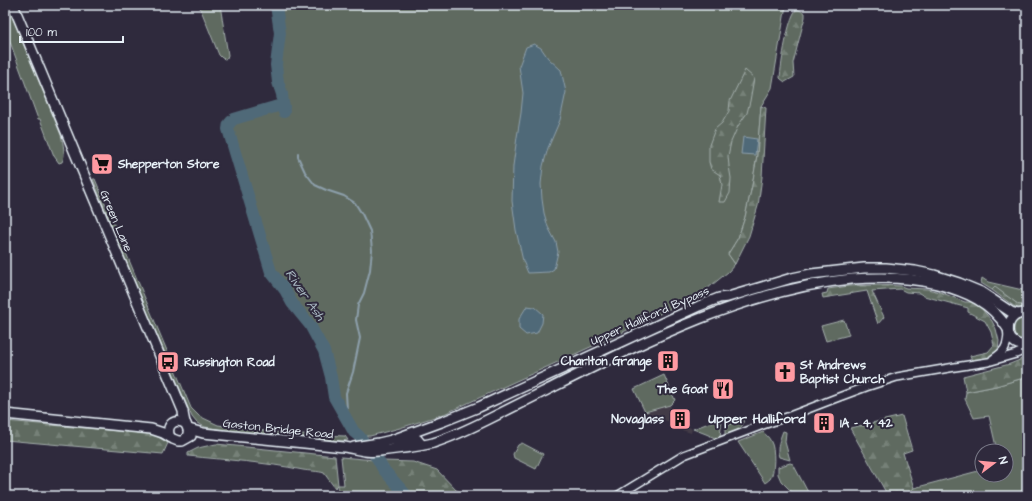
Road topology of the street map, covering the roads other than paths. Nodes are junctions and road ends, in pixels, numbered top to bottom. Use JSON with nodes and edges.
{"nodes":[{"id":1,"x":12,"y":5,"type":"edge"},
{"id":2,"x":1022,"y":314,"type":"edge"},
{"id":3,"x":1008,"y":332,"type":"junction"},
{"id":4,"x":1027,"y":346,"type":"edge"},
{"id":5,"x":988,"y":362,"type":"junction"},
{"id":6,"x":178,"y":402,"type":"junction"},
{"id":7,"x":5,"y":414,"type":"edge"},
{"id":8,"x":172,"y":423,"type":"junction"},
{"id":9,"x":187,"y":426,"type":"junction"},
{"id":10,"x":151,"y":429,"type":"junction"},
{"id":11,"x":203,"y":434,"type":"junction"},
{"id":12,"x":170,"y":437,"type":"junction"},
{"id":13,"x":186,"y":438,"type":"junction"},
{"id":14,"x":392,"y":440,"type":"junction"},
{"id":15,"x":422,"y":445,"type":"junction"},
{"id":16,"x":369,"y":448,"type":"junction"},
{"id":17,"x":617,"y":496,"type":"edge"}],
"edges":[{"from":1,"to":6,"type":"main road","name":"Green Lane"},
{"from":2,"to":3,"type":"main road"},
{"from":2,"to":14,"type":"main road","name":"Upper Halliford Bypass"},
{"from":3,"to":4,"type":"main road","name":"Upper Halliford Bypass"},
{"from":3,"to":5,"type":"street"},
{"from":3,"to":15,"type":"main road","name":"Upper Halliford Bypass"},
{"from":4,"to":5,"type":"street"},
{"from":5,"to":17,"type":"street"},
{"from":6,"to":8,"type":"main road"},
{"from":6,"to":9,"type":"main road","name":"Green Lane"},
{"from":7,"to":10,"type":"main road"},
{"from":8,"to":9,"type":"main road"},
{"from":8,"to":10,"type":"main road"},
{"from":8,"to":12,"type":"main road"},
{"from":9,"to":11,"type":"main road","name":"Gaston Bridge Road"},
{"from":9,"to":13,"type":"main road"},
{"from":10,"to":12,"type":"main road"},
{"from":11,"to":13,"type":"main road","name":"Gaston Bridge Road"},
{"from":11,"to":16,"type":"main road","name":"Gaston Bridge Road"},
{"from":12,"to":13,"type":"main road"},
{"from":14,"to":15,"type":"main road"},
{"from":14,"to":16,"type":"main road"},
{"from":15,"to":16,"type":"main road","name":"Upper Halliford Bypass"}]}
